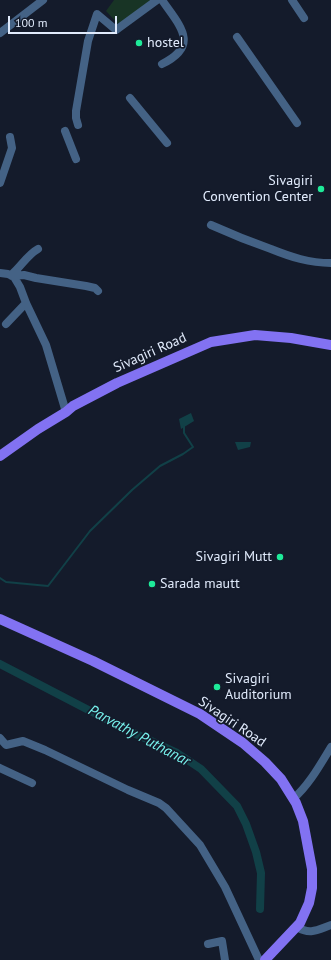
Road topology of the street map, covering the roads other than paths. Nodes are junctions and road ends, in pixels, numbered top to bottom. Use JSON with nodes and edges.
{"nodes":[{"id":1,"x":43,"y":0,"type":"edge"},
{"id":2,"x":157,"y":0,"type":"edge"},
{"id":3,"x":162,"y":0,"type":"edge"},
{"id":4,"x":292,"y":0,"type":"edge"},
{"id":5,"x":304,"y":18,"type":"dead end"},
{"id":6,"x":0,"y":33,"type":"edge"},
{"id":7,"x":237,"y":37,"type":"dead end"},
{"id":8,"x":162,"y":64,"type":"dead end"},
{"id":9,"x":130,"y":98,"type":"dead end"},
{"id":10,"x":297,"y":123,"type":"dead end"},
{"id":11,"x":78,"y":125,"type":"dead end"},
{"id":12,"x":66,"y":131,"type":"dead end"},
{"id":13,"x":10,"y":137,"type":"dead end"},
{"id":14,"x":168,"y":143,"type":"dead end"},
{"id":15,"x":76,"y":159,"type":"dead end"},
{"id":16,"x":0,"y":183,"type":"edge"},
{"id":17,"x":211,"y":225,"type":"dead end"},
{"id":18,"x":38,"y":249,"type":"dead end"},
{"id":19,"x":331,"y":263,"type":"edge"},
{"id":20,"x":0,"y":273,"type":"edge"},
{"id":21,"x":12,"y":276,"type":"junction"},
{"id":22,"x":98,"y":291,"type":"dead end"},
{"id":23,"x":26,"y":303,"type":"junction"},
{"id":24,"x":6,"y":324,"type":"dead end"},
{"id":25,"x":331,"y":345,"type":"edge"},
{"id":26,"x":66,"y":412,"type":"junction"},
{"id":27,"x":0,"y":456,"type":"edge"},
{"id":28,"x":0,"y":619,"type":"edge"},
{"id":29,"x":2,"y":743,"type":"edge"},
{"id":30,"x":331,"y":748,"type":"edge"},
{"id":31,"x":0,"y":768,"type":"edge"},
{"id":32,"x":32,"y":783,"type":"dead end"},
{"id":33,"x":293,"y":799,"type":"junction"},
{"id":34,"x":331,"y":925,"type":"edge"},
{"id":35,"x":297,"y":927,"type":"junction"},
{"id":36,"x":208,"y":944,"type":"dead end"},
{"id":37,"x":225,"y":960,"type":"edge"},
{"id":38,"x":259,"y":960,"type":"edge"},
{"id":39,"x":265,"y":960,"type":"edge"}],
"edges":[{"from":1,"to":6,"type":"street"},
{"from":2,"to":11,"type":"street"},
{"from":3,"to":8,"type":"street"},
{"from":4,"to":5,"type":"street"},
{"from":7,"to":10,"type":"street"},
{"from":9,"to":14,"type":"street"},
{"from":12,"to":15,"type":"street"},
{"from":13,"to":16,"type":"street"},
{"from":17,"to":19,"type":"street"},
{"from":18,"to":21,"type":"street"},
{"from":20,"to":21,"type":"street"},
{"from":21,"to":22,"type":"street"},
{"from":21,"to":23,"type":"street"},
{"from":23,"to":24,"type":"street"},
{"from":23,"to":26,"type":"street"},
{"from":25,"to":26,"type":"main road","name":"Sivagiri Road"},
{"from":26,"to":27,"type":"main road","name":"Sivagiri Road"},
{"from":28,"to":33,"type":"main road","name":"Sivagiri Road"},
{"from":29,"to":38,"type":"street"},
{"from":30,"to":33,"type":"street"},
{"from":31,"to":32,"type":"street"},
{"from":33,"to":35,"type":"main road","name":"Sivagiri Road"},
{"from":34,"to":35,"type":"street"},
{"from":35,"to":39,"type":"main road","name":"Sivagiri Road"},
{"from":36,"to":37,"type":"street"}]}
